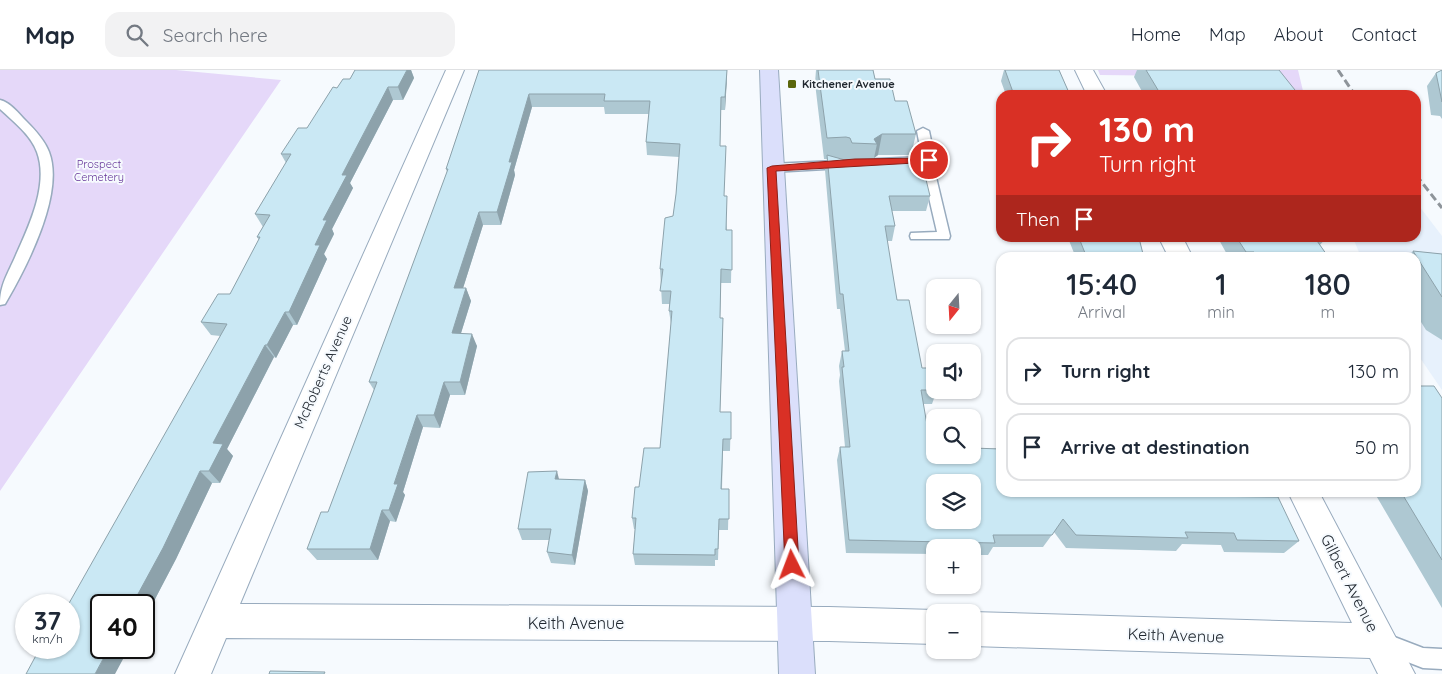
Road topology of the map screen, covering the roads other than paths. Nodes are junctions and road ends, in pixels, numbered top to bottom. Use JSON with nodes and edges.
{"nodes":[{"id":1,"x":455,"y":70,"type":"edge"},
{"id":2,"x":769,"y":70,"type":"edge"},
{"id":3,"x":1084,"y":70,"type":"edge"},
{"id":4,"x":1094,"y":90,"type":"edge"},
{"id":5,"x":0,"y":103,"type":"edge"},
{"id":6,"x":923,"y":131,"type":"dead end"},
{"id":7,"x":834,"y":165,"type":"junction"},
{"id":8,"x":772,"y":168,"type":"junction"},
{"id":9,"x":916,"y":236,"type":"dead end"},
{"id":10,"x":0,"y":300,"type":"edge"},
{"id":11,"x":1306,"y":497,"type":"edge"},
{"id":12,"x":216,"y":622,"type":"junction"},
{"id":13,"x":795,"y":624,"type":"junction"},
{"id":14,"x":926,"y":627,"type":"edge"},
{"id":15,"x":981,"y":628,"type":"edge"},
{"id":16,"x":1380,"y":641,"type":"junction"},
{"id":17,"x":1442,"y":659,"type":"edge"},
{"id":18,"x":193,"y":674,"type":"edge"},
{"id":19,"x":797,"y":674,"type":"edge"},
{"id":20,"x":1397,"y":674,"type":"edge"}],
"edges":[{"from":1,"to":12,"type":"street","name":"McRoberts Avenue"},
{"from":2,"to":8,"type":"street"},
{"from":3,"to":4,"type":"street"},
{"from":5,"to":10,"type":"lane"},
{"from":6,"to":7,"type":"lane"},
{"from":7,"to":8,"type":"lane"},
{"from":7,"to":9,"type":"lane"},
{"from":8,"to":13,"type":"street"},
{"from":11,"to":16,"type":"street","name":"Gilbert Avenue"},
{"from":12,"to":13,"type":"street","name":"Keith Avenue"},
{"from":12,"to":18,"type":"street","name":"McRoberts Avenue"},
{"from":13,"to":14,"type":"street","name":"Keith Avenue"},
{"from":13,"to":19,"type":"street"},
{"from":15,"to":16,"type":"street","name":"Keith Avenue"},
{"from":16,"to":17,"type":"lane"},
{"from":16,"to":20,"type":"street","name":"Gilbert Avenue"}]}
